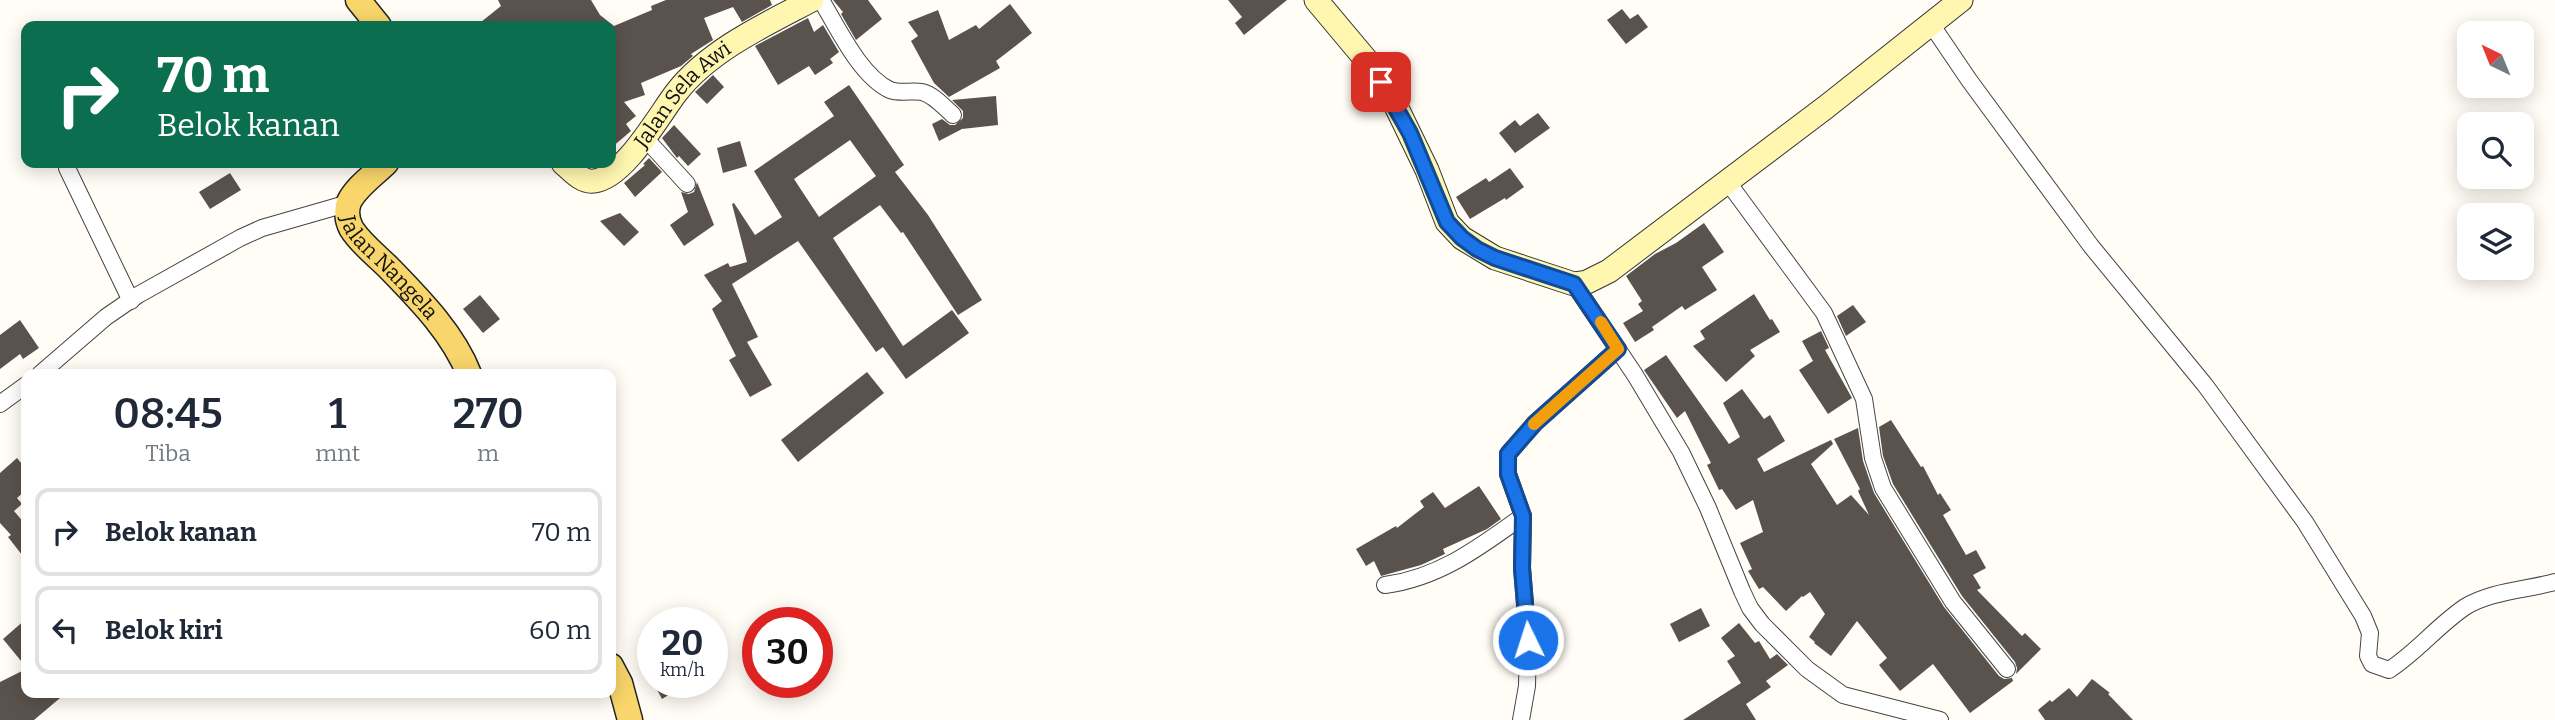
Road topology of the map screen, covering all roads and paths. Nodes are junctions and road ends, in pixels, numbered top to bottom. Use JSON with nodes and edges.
{"nodes":[{"id":1,"x":358,"y":0,"type":"edge"},
{"id":2,"x":812,"y":0,"type":"edge"},
{"id":3,"x":821,"y":0,"type":"edge"},
{"id":4,"x":1316,"y":0,"type":"edge"},
{"id":5,"x":1961,"y":0,"type":"edge"},
{"id":6,"x":375,"y":21,"type":"edge"},
{"id":7,"x":1931,"y":24,"type":"junction"},
{"id":8,"x":953,"y":115,"type":"dead end"},
{"id":9,"x":644,"y":137,"type":"junction"},
{"id":10,"x":381,"y":168,"type":"edge"},
{"id":11,"x":569,"y":168,"type":"edge"},
{"id":12,"x":67,"y":169,"type":"dead end"},
{"id":13,"x":1727,"y":181,"type":"junction"},
{"id":14,"x":687,"y":184,"type":"dead end"},
{"id":15,"x":348,"y":203,"type":"junction"},
{"id":16,"x":1574,"y":284,"type":"junction"},
{"id":17,"x":131,"y":301,"type":"junction"},
{"id":18,"x":1618,"y":349,"type":"junction"},
{"id":19,"x":46,"y":369,"type":"edge"},
{"id":20,"x":467,"y":369,"type":"edge"},
{"id":21,"x":21,"y":389,"type":"edge"},
{"id":22,"x":0,"y":404,"type":"edge"},
{"id":23,"x":1523,"y":516,"type":"junction"},
{"id":24,"x":2555,"y":582,"type":"edge"},
{"id":25,"x":1385,"y":585,"type":"dead end"},
{"id":26,"x":2007,"y":668,"type":"dead end"},
{"id":27,"x":616,"y":675,"type":"edge"},
{"id":28,"x":630,"y":720,"type":"edge"},
{"id":29,"x":1521,"y":720,"type":"edge"},
{"id":30,"x":1940,"y":720,"type":"edge"}],
"edges":[{"from":1,"to":6,"type":"main road"},
{"from":2,"to":9,"type":"street","name":"Jalan Sela Awi"},
{"from":3,"to":8,"type":"street"},
{"from":4,"to":16,"type":"street"},
{"from":5,"to":7,"type":"street"},
{"from":7,"to":13,"type":"street"},
{"from":7,"to":24,"type":"street"},
{"from":9,"to":11,"type":"street","name":"Jalan Sela Awi"},
{"from":9,"to":14,"type":"street"},
{"from":10,"to":15,"type":"main road","name":"Jalan Nangela"},
{"from":12,"to":17,"type":"street"},
{"from":13,"to":16,"type":"street"},
{"from":13,"to":26,"type":"street"},
{"from":15,"to":17,"type":"street"},
{"from":15,"to":20,"type":"main road","name":"Jalan Nangela"},
{"from":16,"to":18,"type":"street"},
{"from":17,"to":19,"type":"street"},
{"from":18,"to":23,"type":"street"},
{"from":18,"to":30,"type":"street"},
{"from":21,"to":22,"type":"street"},
{"from":23,"to":25,"type":"street"},
{"from":23,"to":29,"type":"street"},
{"from":27,"to":28,"type":"main road"}]}
